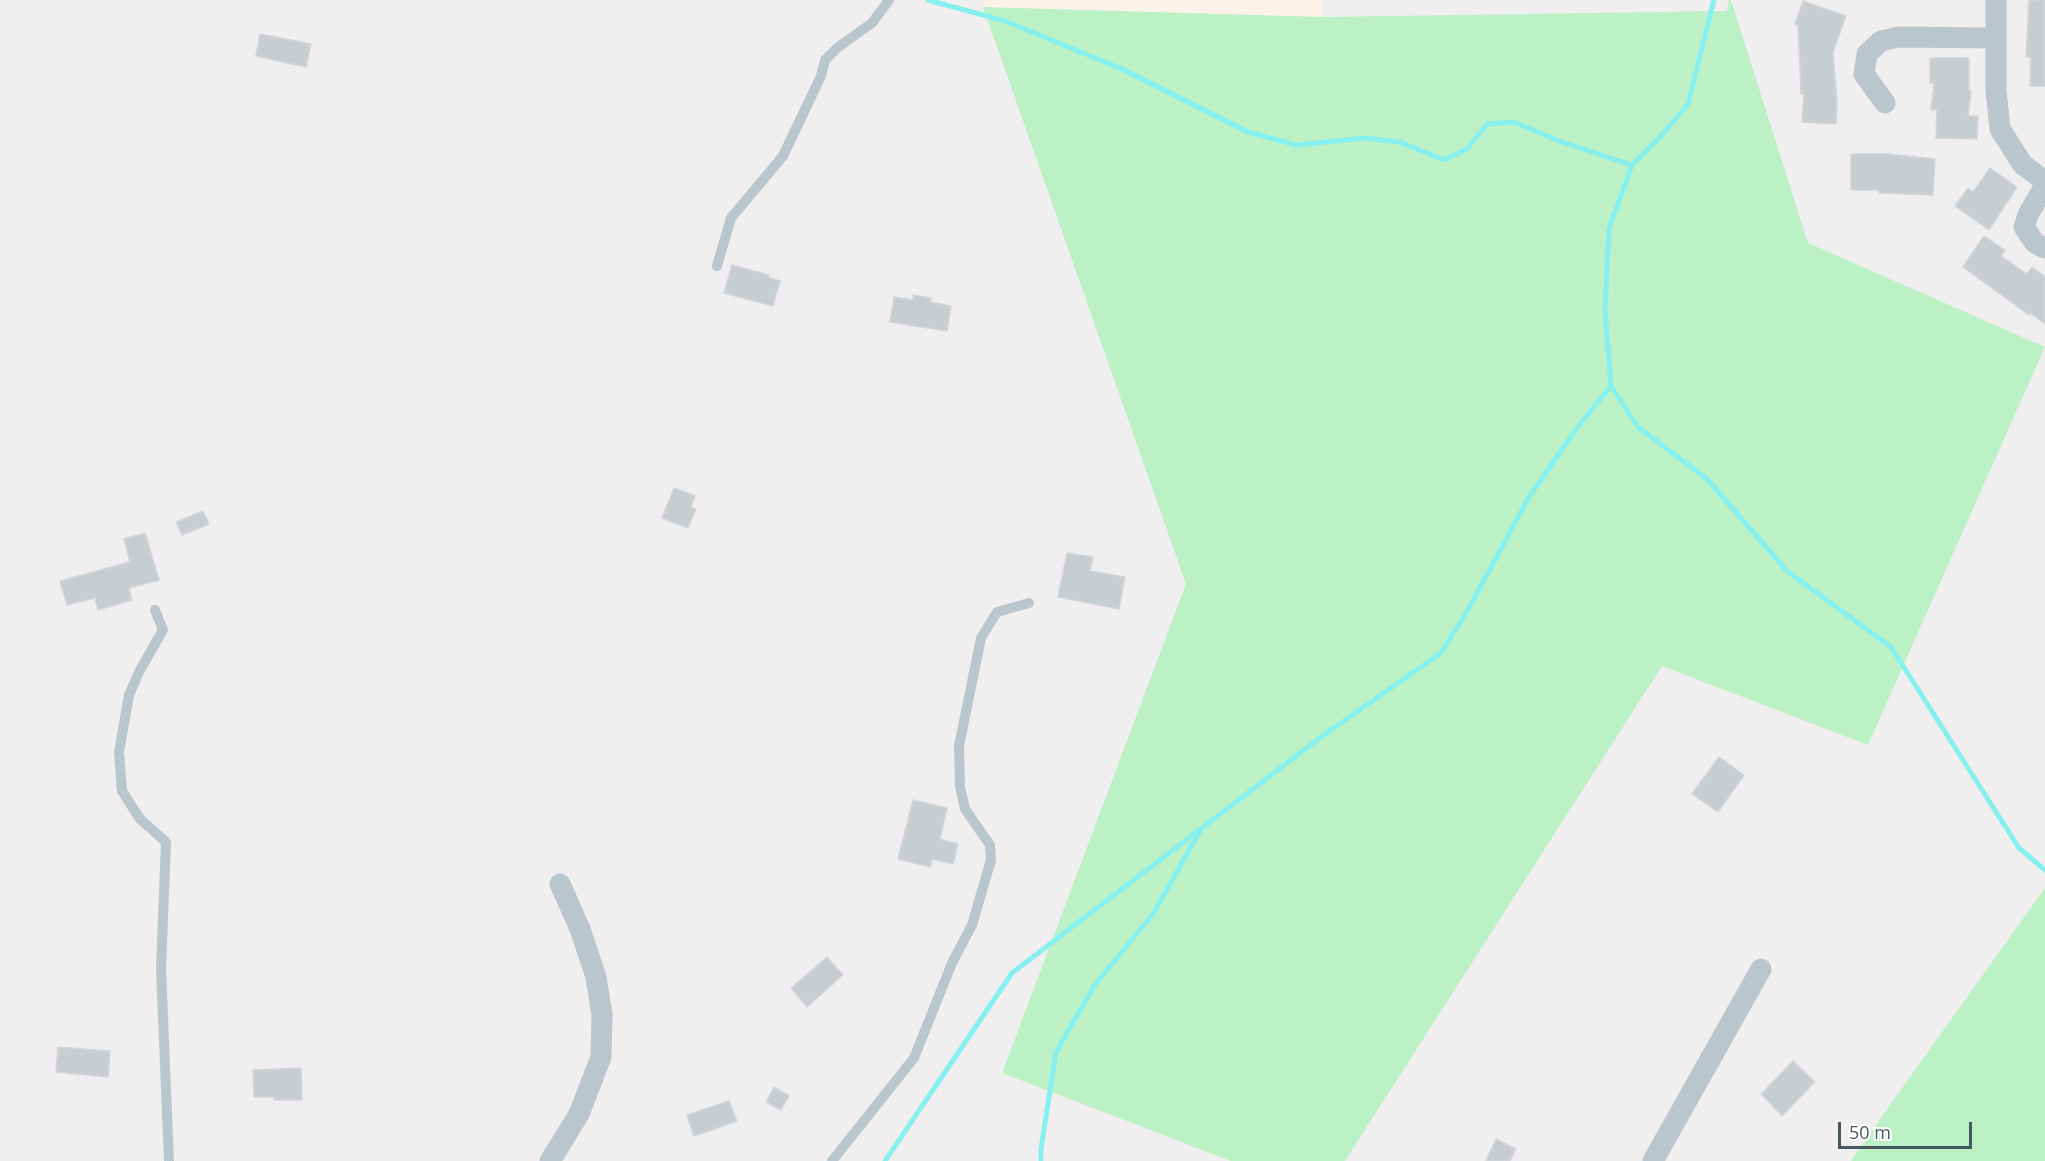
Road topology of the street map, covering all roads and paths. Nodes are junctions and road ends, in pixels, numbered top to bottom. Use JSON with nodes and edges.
{"nodes":[{"id":1,"x":890,"y":0,"type":"edge"},
{"id":2,"x":1996,"y":0,"type":"edge"},
{"id":3,"x":1996,"y":38,"type":"junction"},
{"id":4,"x":1885,"y":102,"type":"dead end"},
{"id":5,"x":2045,"y":183,"type":"edge"},
{"id":6,"x":2045,"y":248,"type":"edge"},
{"id":7,"x":717,"y":266,"type":"dead end"},
{"id":8,"x":1029,"y":603,"type":"dead end"},
{"id":9,"x":155,"y":610,"type":"dead end"},
{"id":10,"x":560,"y":884,"type":"dead end"},
{"id":11,"x":1761,"y":969,"type":"dead end"},
{"id":12,"x":169,"y":1161,"type":"edge"},
{"id":13,"x":550,"y":1161,"type":"edge"},
{"id":14,"x":832,"y":1161,"type":"edge"},
{"id":15,"x":1653,"y":1161,"type":"edge"}],
"edges":[{"from":1,"to":7,"type":"lane"},
{"from":2,"to":3,"type":"street"},
{"from":3,"to":4,"type":"street"},
{"from":3,"to":5,"type":"street"},
{"from":5,"to":6,"type":"street"},
{"from":8,"to":14,"type":"lane"},
{"from":9,"to":12,"type":"lane"},
{"from":10,"to":13,"type":"street"},
{"from":11,"to":15,"type":"street"}]}
